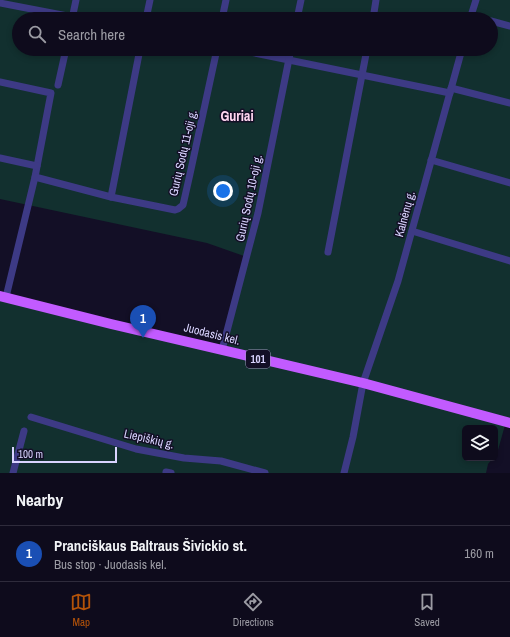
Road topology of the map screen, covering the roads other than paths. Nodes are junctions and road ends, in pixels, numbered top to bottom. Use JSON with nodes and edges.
{"nodes":[{"id":1,"x":76,"y":0,"type":"edge"},
{"id":2,"x":150,"y":0,"type":"edge"},
{"id":3,"x":226,"y":0,"type":"edge"},
{"id":4,"x":301,"y":0,"type":"edge"},
{"id":5,"x":376,"y":0,"type":"edge"},
{"id":6,"x":476,"y":0,"type":"edge"},
{"id":7,"x":0,"y":3,"type":"edge"},
{"id":8,"x":44,"y":12,"type":"edge"},
{"id":9,"x":74,"y":12,"type":"edge"},
{"id":10,"x":147,"y":12,"type":"edge"},
{"id":11,"x":223,"y":12,"type":"edge"},
{"id":12,"x":298,"y":12,"type":"edge"},
{"id":13,"x":374,"y":12,"type":"edge"},
{"id":14,"x":472,"y":12,"type":"edge"},
{"id":15,"x":498,"y":23,"type":"edge"},
{"id":16,"x":510,"y":26,"type":"edge"},
{"id":17,"x":64,"y":56,"type":"edge"},
{"id":18,"x":139,"y":56,"type":"edge"},
{"id":19,"x":215,"y":56,"type":"edge"},
{"id":20,"x":269,"y":56,"type":"edge"},
{"id":21,"x":290,"y":56,"type":"edge"},
{"id":22,"x":366,"y":56,"type":"edge"},
{"id":23,"x":460,"y":56,"type":"edge"},
{"id":24,"x":289,"y":60,"type":"junction"},
{"id":25,"x":362,"y":75,"type":"junction"},
{"id":26,"x":0,"y":82,"type":"edge"},
{"id":27,"x":58,"y":84,"type":"dead end"},
{"id":28,"x":450,"y":91,"type":"junction"},
{"id":29,"x":510,"y":103,"type":"edge"},
{"id":30,"x":0,"y":158,"type":"edge"},
{"id":31,"x":431,"y":160,"type":"junction"},
{"id":32,"x":37,"y":166,"type":"junction"},
{"id":33,"x":35,"y":177,"type":"junction"},
{"id":34,"x":510,"y":183,"type":"edge"},
{"id":35,"x":110,"y":196,"type":"junction"},
{"id":36,"x":412,"y":231,"type":"junction"},
{"id":37,"x":328,"y":252,"type":"dead end"},
{"id":38,"x":510,"y":261,"type":"edge"},
{"id":39,"x":3,"y":296,"type":"edge"},
{"id":40,"x":222,"y":350,"type":"junction"},
{"id":41,"x":363,"y":383,"type":"junction"},
{"id":42,"x":31,"y":417,"type":"dead end"},
{"id":43,"x":510,"y":423,"type":"edge"},
{"id":44,"x":24,"y":431,"type":"dead end"},
{"id":45,"x":245,"y":470,"type":"edge"},
{"id":46,"x":13,"y":473,"type":"edge"},
{"id":47,"x":265,"y":473,"type":"edge"},
{"id":48,"x":344,"y":473,"type":"edge"}],
"edges":[{"from":1,"to":9,"type":"street"},
{"from":2,"to":10,"type":"street"},
{"from":3,"to":11,"type":"street"},
{"from":4,"to":12,"type":"street"},
{"from":5,"to":13,"type":"street"},
{"from":6,"to":14,"type":"street"},
{"from":7,"to":8,"type":"street"},
{"from":15,"to":16,"type":"street"},
{"from":17,"to":27,"type":"street"},
{"from":18,"to":35,"type":"street"},
{"from":19,"to":35,"type":"street","name":"Gurių Sodų 11-oji g."},
{"from":20,"to":24,"type":"street"},
{"from":21,"to":24,"type":"street","name":"Gurių Sodų 10-oji g."},
{"from":22,"to":25,"type":"street"},
{"from":23,"to":28,"type":"street","name":"Kalnėnų g."},
{"from":24,"to":25,"type":"street"},
{"from":24,"to":40,"type":"street","name":"Gurių Sodų 10-oji g."},
{"from":25,"to":28,"type":"street"},
{"from":25,"to":37,"type":"street"},
{"from":26,"to":32,"type":"street"},
{"from":28,"to":29,"type":"street"},
{"from":28,"to":31,"type":"street","name":"Kalnėnų g."},
{"from":30,"to":32,"type":"street"},
{"from":31,"to":34,"type":"street"},
{"from":31,"to":36,"type":"street","name":"Kalnėnų g."},
{"from":32,"to":33,"type":"street"},
{"from":33,"to":35,"type":"street","name":"Gurių Sodų 11-oji g."},
{"from":33,"to":39,"type":"street"},
{"from":36,"to":38,"type":"street"},
{"from":36,"to":41,"type":"street","name":"Kalnėnų g."},
{"from":39,"to":40,"type":"main road","name":"Juodasis kel.","number":"101"},
{"from":40,"to":41,"type":"main road","name":"Juodasis kel.","number":"101"},
{"from":41,"to":43,"type":"main road","name":"Juodasis kel.","number":"101"},
{"from":41,"to":48,"type":"street"},
{"from":42,"to":45,"type":"street","name":"Liepiškių g."},
{"from":44,"to":46,"type":"street"},
{"from":45,"to":47,"type":"street","name":"Liepiškių g."}]}
